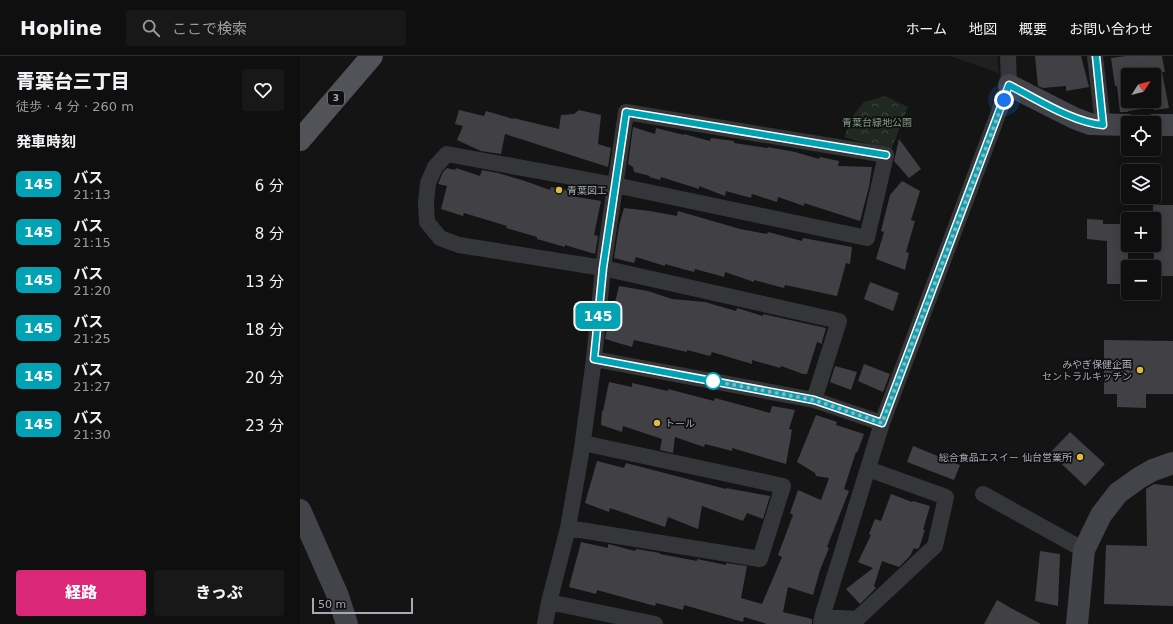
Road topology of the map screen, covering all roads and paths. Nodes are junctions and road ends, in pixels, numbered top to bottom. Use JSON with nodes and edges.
{"nodes":[{"id":1,"x":372,"y":56,"type":"edge"},
{"id":2,"x":1008,"y":56,"type":"edge"},
{"id":3,"x":1096,"y":56,"type":"edge"},
{"id":4,"x":1009,"y":85,"type":"junction"},
{"id":5,"x":1103,"y":125,"type":"junction"},
{"id":6,"x":1121,"y":125,"type":"edge"},
{"id":7,"x":1161,"y":125,"type":"edge"},
{"id":8,"x":1173,"y":125,"type":"edge"},
{"id":9,"x":300,"y":140,"type":"edge"},
{"id":10,"x":615,"y":185,"type":"junction"},
{"id":11,"x":603,"y":268,"type":"junction"},
{"id":12,"x":594,"y":359,"type":"junction"},
{"id":13,"x":814,"y":400,"type":"junction"},
{"id":14,"x":882,"y":423,"type":"junction"},
{"id":15,"x":583,"y":443,"type":"junction"},
{"id":16,"x":1173,"y":463,"type":"edge"},
{"id":17,"x":868,"y":469,"type":"junction"},
{"id":18,"x":983,"y":494,"type":"dead end"},
{"id":19,"x":300,"y":510,"type":"edge"},
{"id":20,"x":568,"y":528,"type":"junction"},
{"id":21,"x":1084,"y":550,"type":"junction"},
{"id":22,"x":549,"y":602,"type":"junction"},
{"id":23,"x":822,"y":620,"type":"edge"},
{"id":24,"x":347,"y":624,"type":"edge"},
{"id":25,"x":545,"y":624,"type":"edge"},
{"id":26,"x":655,"y":624,"type":"edge"},
{"id":27,"x":1077,"y":624,"type":"edge"}],
"edges":[{"from":1,"to":9,"type":"main road","number":"3"},
{"from":2,"to":4,"type":"street"},
{"from":3,"to":5,"type":"street"},
{"from":4,"to":5,"type":"street"},
{"from":4,"to":14,"type":"street"},
{"from":5,"to":6,"type":"street"},
{"from":7,"to":8,"type":"street"},
{"from":10,"to":10,"type":"street"},
{"from":10,"to":11,"type":"street"},
{"from":10,"to":11,"type":"street"},
{"from":11,"to":12,"type":"street"},
{"from":11,"to":13,"type":"street"},
{"from":12,"to":13,"type":"street"},
{"from":12,"to":15,"type":"street"},
{"from":13,"to":14,"type":"street"},
{"from":14,"to":17,"type":"street"},
{"from":15,"to":20,"type":"street"},
{"from":15,"to":20,"type":"street"},
{"from":16,"to":21,"type":"street"},
{"from":17,"to":23,"type":"street"},
{"from":17,"to":23,"type":"street"},
{"from":18,"to":21,"type":"street"},
{"from":19,"to":24,"type":"street"},
{"from":20,"to":22,"type":"street"},
{"from":21,"to":27,"type":"street"},
{"from":22,"to":25,"type":"street"},
{"from":22,"to":26,"type":"street"}]}
